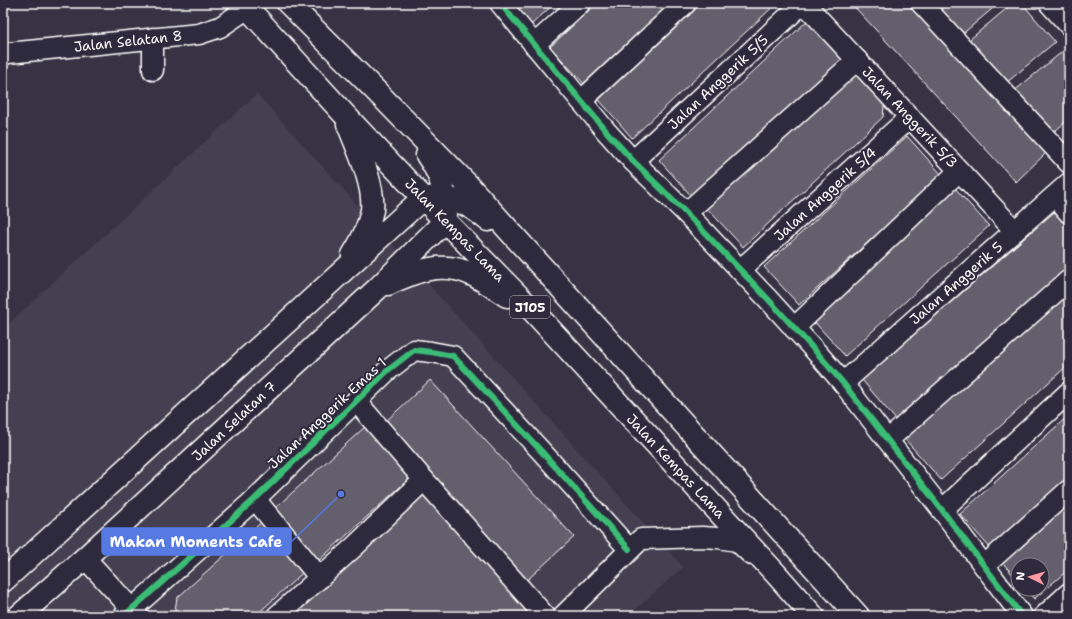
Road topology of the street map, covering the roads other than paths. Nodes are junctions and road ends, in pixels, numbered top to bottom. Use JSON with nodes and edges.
{"nodes":[{"id":1,"x":288,"y":3,"type":"edge"},
{"id":2,"x":500,"y":3,"type":"edge"},
{"id":3,"x":580,"y":3,"type":"edge"},
{"id":4,"x":686,"y":3,"type":"edge"},
{"id":5,"x":804,"y":3,"type":"edge"},
{"id":6,"x":921,"y":3,"type":"edge"},
{"id":7,"x":1049,"y":3,"type":"edge"},
{"id":8,"x":245,"y":6,"type":"edge"},
{"id":9,"x":1069,"y":25,"type":"edge"},
{"id":10,"x":153,"y":38,"type":"junction"},
{"id":11,"x":534,"y":45,"type":"junction"},
{"id":12,"x":3,"y":55,"type":"edge"},
{"id":13,"x":857,"y":60,"type":"junction"},
{"id":14,"x":153,"y":70,"type":"dead end"},
{"id":15,"x":375,"y":90,"type":"junction"},
{"id":16,"x":581,"y":101,"type":"junction"},
{"id":17,"x":344,"y":114,"type":"junction"},
{"id":18,"x":910,"y":117,"type":"junction"},
{"id":19,"x":633,"y":161,"type":"junction"},
{"id":20,"x":1069,"y":163,"type":"edge"},
{"id":21,"x":959,"y":171,"type":"junction"},
{"id":22,"x":1062,"y":190,"type":"edge"},
{"id":23,"x":434,"y":198,"type":"junction"},
{"id":24,"x":686,"y":213,"type":"junction"},
{"id":25,"x":1069,"y":213,"type":"edge"},
{"id":26,"x":445,"y":221,"type":"junction"},
{"id":27,"x":1015,"y":231,"type":"junction"},
{"id":28,"x":344,"y":270,"type":"junction"},
{"id":29,"x":740,"y":270,"type":"junction"},
{"id":30,"x":546,"y":271,"type":"junction"},
{"id":31,"x":1069,"y":280,"type":"edge"},
{"id":32,"x":377,"y":289,"type":"junction"},
{"id":33,"x":534,"y":312,"type":"junction"},
{"id":34,"x":794,"y":328,"type":"junction"},
{"id":35,"x":843,"y":383,"type":"junction"},
{"id":36,"x":1069,"y":392,"type":"edge"},
{"id":37,"x":356,"y":401,"type":"junction"},
{"id":38,"x":888,"y":440,"type":"junction"},
{"id":39,"x":424,"y":480,"type":"junction"},
{"id":40,"x":1069,"y":490,"type":"edge"},
{"id":41,"x":255,"y":499,"type":"junction"},
{"id":42,"x":942,"y":510,"type":"junction"},
{"id":43,"x":629,"y":550,"type":"junction"},
{"id":44,"x":85,"y":558,"type":"junction"},
{"id":45,"x":984,"y":566,"type":"junction"},
{"id":46,"x":777,"y":575,"type":"junction"},
{"id":47,"x":320,"y":578,"type":"junction"},
{"id":48,"x":3,"y":581,"type":"edge"},
{"id":49,"x":1069,"y":594,"type":"edge"},
{"id":50,"x":131,"y":614,"type":"edge"},
{"id":51,"x":19,"y":616,"type":"edge"},
{"id":52,"x":277,"y":616,"type":"edge"},
{"id":53,"x":545,"y":616,"type":"edge"},
{"id":54,"x":563,"y":616,"type":"edge"},
{"id":55,"x":813,"y":616,"type":"edge"},
{"id":56,"x":858,"y":616,"type":"edge"},
{"id":57,"x":1022,"y":616,"type":"edge"},
{"id":58,"x":1044,"y":616,"type":"edge"}],
"edges":[{"from":1,"to":15,"type":"main road","number":"J105"},
{"from":2,"to":11,"type":"street"},
{"from":3,"to":11,"type":"street"},
{"from":4,"to":16,"type":"street"},
{"from":5,"to":13,"type":"street","name":"Jalan Anggerik 5/3"},
{"from":5,"to":19,"type":"street","name":"Jalan Anggerik 5/5"},
{"from":6,"to":20,"type":"street"},
{"from":7,"to":9,"type":"street"},
{"from":8,"to":10,"type":"street","name":"Jalan Selatan 8"},
{"from":8,"to":17,"type":"main road","name":"Jalan Kempas Lama","number":"J105"},
{"from":10,"to":12,"type":"street","name":"Jalan Selatan 8"},
{"from":10,"to":14,"type":"street"},
{"from":11,"to":16,"type":"street"},
{"from":13,"to":18,"type":"street","name":"Jalan Anggerik 5/3"},
{"from":13,"to":24,"type":"street"},
{"from":15,"to":23,"type":"main road"},
{"from":15,"to":30,"type":"main road","number":"J105"},
{"from":16,"to":19,"type":"street"},
{"from":17,"to":23,"type":"main road","name":"Jalan Kempas Lama","number":"J105"},
{"from":17,"to":28,"type":"main road"},
{"from":18,"to":21,"type":"street","name":"Jalan Anggerik 5/3"},
{"from":18,"to":29,"type":"street","name":"Jalan Anggerik 5/4"},
{"from":19,"to":24,"type":"street"},
{"from":21,"to":27,"type":"street","name":"Jalan Anggerik 5/3"},
{"from":21,"to":34,"type":"street"},
{"from":22,"to":25,"type":"street"},
{"from":22,"to":27,"type":"street","name":"Jalan Anggerik 5"},
{"from":23,"to":26,"type":"main road","name":"Jalan Kempas Lama","number":"J105"},
{"from":23,"to":28,"type":"main road"},
{"from":23,"to":30,"type":"main road"},
{"from":24,"to":29,"type":"street"},
{"from":26,"to":32,"type":"main road","name":"Jalan Selatan 7"},
{"from":26,"to":33,"type":"main road","name":"Jalan Kempas Lama","number":"J105"},
{"from":27,"to":35,"type":"street","name":"Jalan Anggerik 5"},
{"from":28,"to":48,"type":"main road"},
{"from":29,"to":34,"type":"street"},
{"from":30,"to":56,"type":"main road","number":"J105"},
{"from":31,"to":38,"type":"street"},
{"from":32,"to":33,"type":"main road"},
{"from":32,"to":44,"type":"main road","name":"Jalan Selatan 7"},
{"from":33,"to":46,"type":"main road","name":"Jalan Kempas Lama","number":"J105"},
{"from":34,"to":35,"type":"street"},
{"from":35,"to":38,"type":"street"},
{"from":36,"to":42,"type":"street"},
{"from":37,"to":39,"type":"street"},
{"from":37,"to":41,"type":"street","name":"Jalan Anggerik Emas 1"},
{"from":37,"to":43,"type":"street","name":"Jalan Anggerik Emas 1"},
{"from":38,"to":42,"type":"street"},
{"from":39,"to":47,"type":"street"},
{"from":39,"to":53,"type":"street"},
{"from":40,"to":45,"type":"street"},
{"from":41,"to":47,"type":"street"},
{"from":41,"to":50,"type":"street","name":"Jalan Anggerik Emas 1"},
{"from":42,"to":45,"type":"street"},
{"from":43,"to":46,"type":"street"},
{"from":43,"to":54,"type":"street"},
{"from":44,"to":50,"type":"street"},
{"from":44,"to":51,"type":"main road","name":"Jalan Selatan 7"},
{"from":45,"to":57,"type":"street"},
{"from":46,"to":55,"type":"main road","name":"Jalan Kempas Lama","number":"J105"},
{"from":47,"to":52,"type":"street"},
{"from":49,"to":58,"type":"street"}]}
